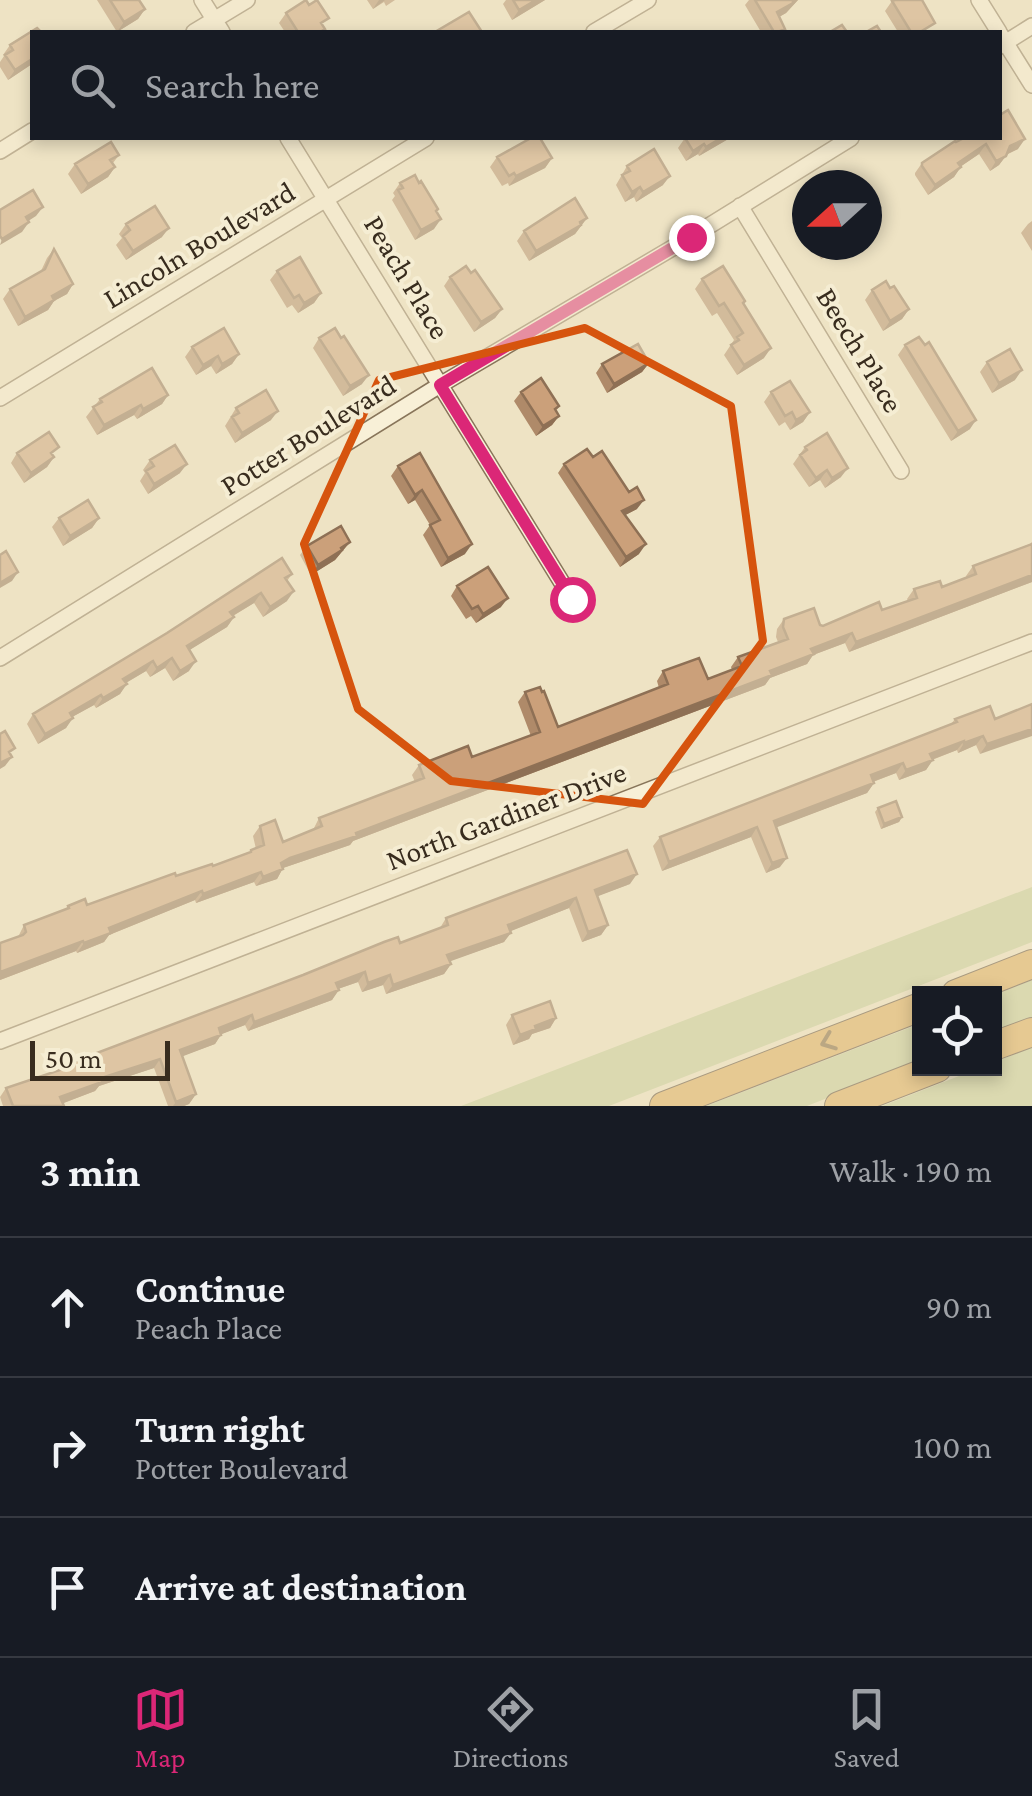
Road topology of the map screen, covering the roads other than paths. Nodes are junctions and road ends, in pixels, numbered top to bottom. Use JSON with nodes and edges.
{"nodes":[{"id":1,"x":202,"y":0,"type":"edge"},
{"id":2,"x":247,"y":0,"type":"edge"},
{"id":3,"x":648,"y":0,"type":"edge"},
{"id":4,"x":978,"y":0,"type":"edge"},
{"id":5,"x":218,"y":26,"type":"edge"},
{"id":6,"x":1032,"y":26,"type":"edge"},
{"id":7,"x":597,"y":30,"type":"edge"},
{"id":8,"x":996,"y":30,"type":"edge"},
{"id":9,"x":1002,"y":39,"type":"edge"},
{"id":10,"x":1002,"y":40,"type":"edge"},
{"id":11,"x":1032,"y":84,"type":"edge"},
{"id":12,"x":30,"y":132,"type":"edge"},
{"id":13,"x":289,"y":140,"type":"edge"},
{"id":14,"x":423,"y":140,"type":"edge"},
{"id":15,"x":849,"y":140,"type":"edge"},
{"id":16,"x":0,"y":150,"type":"edge"},
{"id":17,"x":327,"y":200,"type":"junction"},
{"id":18,"x":740,"y":206,"type":"junction"},
{"id":19,"x":440,"y":385,"type":"junction"},
{"id":20,"x":0,"y":398,"type":"edge"},
{"id":21,"x":901,"y":471,"type":"dead end"},
{"id":22,"x":572,"y":599,"type":"dead end"},
{"id":23,"x":1032,"y":642,"type":"edge"},
{"id":24,"x":0,"y":658,"type":"edge"},
{"id":25,"x":1032,"y":964,"type":"edge"},
{"id":26,"x":976,"y":986,"type":"edge"},
{"id":27,"x":912,"y":1011,"type":"edge"},
{"id":28,"x":1032,"y":1032,"type":"edge"},
{"id":29,"x":0,"y":1041,"type":"edge"},
{"id":30,"x":1002,"y":1043,"type":"edge"},
{"id":31,"x":917,"y":1076,"type":"edge"},
{"id":32,"x":664,"y":1106,"type":"edge"},
{"id":33,"x":840,"y":1106,"type":"edge"}],
"edges":[{"from":1,"to":5,"type":"street"},
{"from":2,"to":5,"type":"street"},
{"from":3,"to":7,"type":"street"},
{"from":4,"to":8,"type":"street"},
{"from":6,"to":9,"type":"street"},
{"from":10,"to":11,"type":"street"},
{"from":12,"to":16,"type":"street"},
{"from":13,"to":17,"type":"street","name":"Peach Place"},
{"from":14,"to":17,"type":"street","name":"Lincoln Boulevard"},
{"from":15,"to":18,"type":"street","name":"Potter Boulevard"},
{"from":17,"to":19,"type":"street","name":"Peach Place"},
{"from":17,"to":20,"type":"street","name":"Lincoln Boulevard"},
{"from":18,"to":19,"type":"street","name":"Potter Boulevard"},
{"from":18,"to":21,"type":"street","name":"Beech Place"},
{"from":19,"to":22,"type":"street","name":"Peach Place"},
{"from":19,"to":24,"type":"street","name":"Potter Boulevard"},
{"from":23,"to":29,"type":"street","name":"North Gardiner Drive"},
{"from":25,"to":26,"type":"highway"},
{"from":27,"to":32,"type":"highway","one_way":true},
{"from":28,"to":30,"type":"highway"},
{"from":31,"to":33,"type":"highway"}]}
